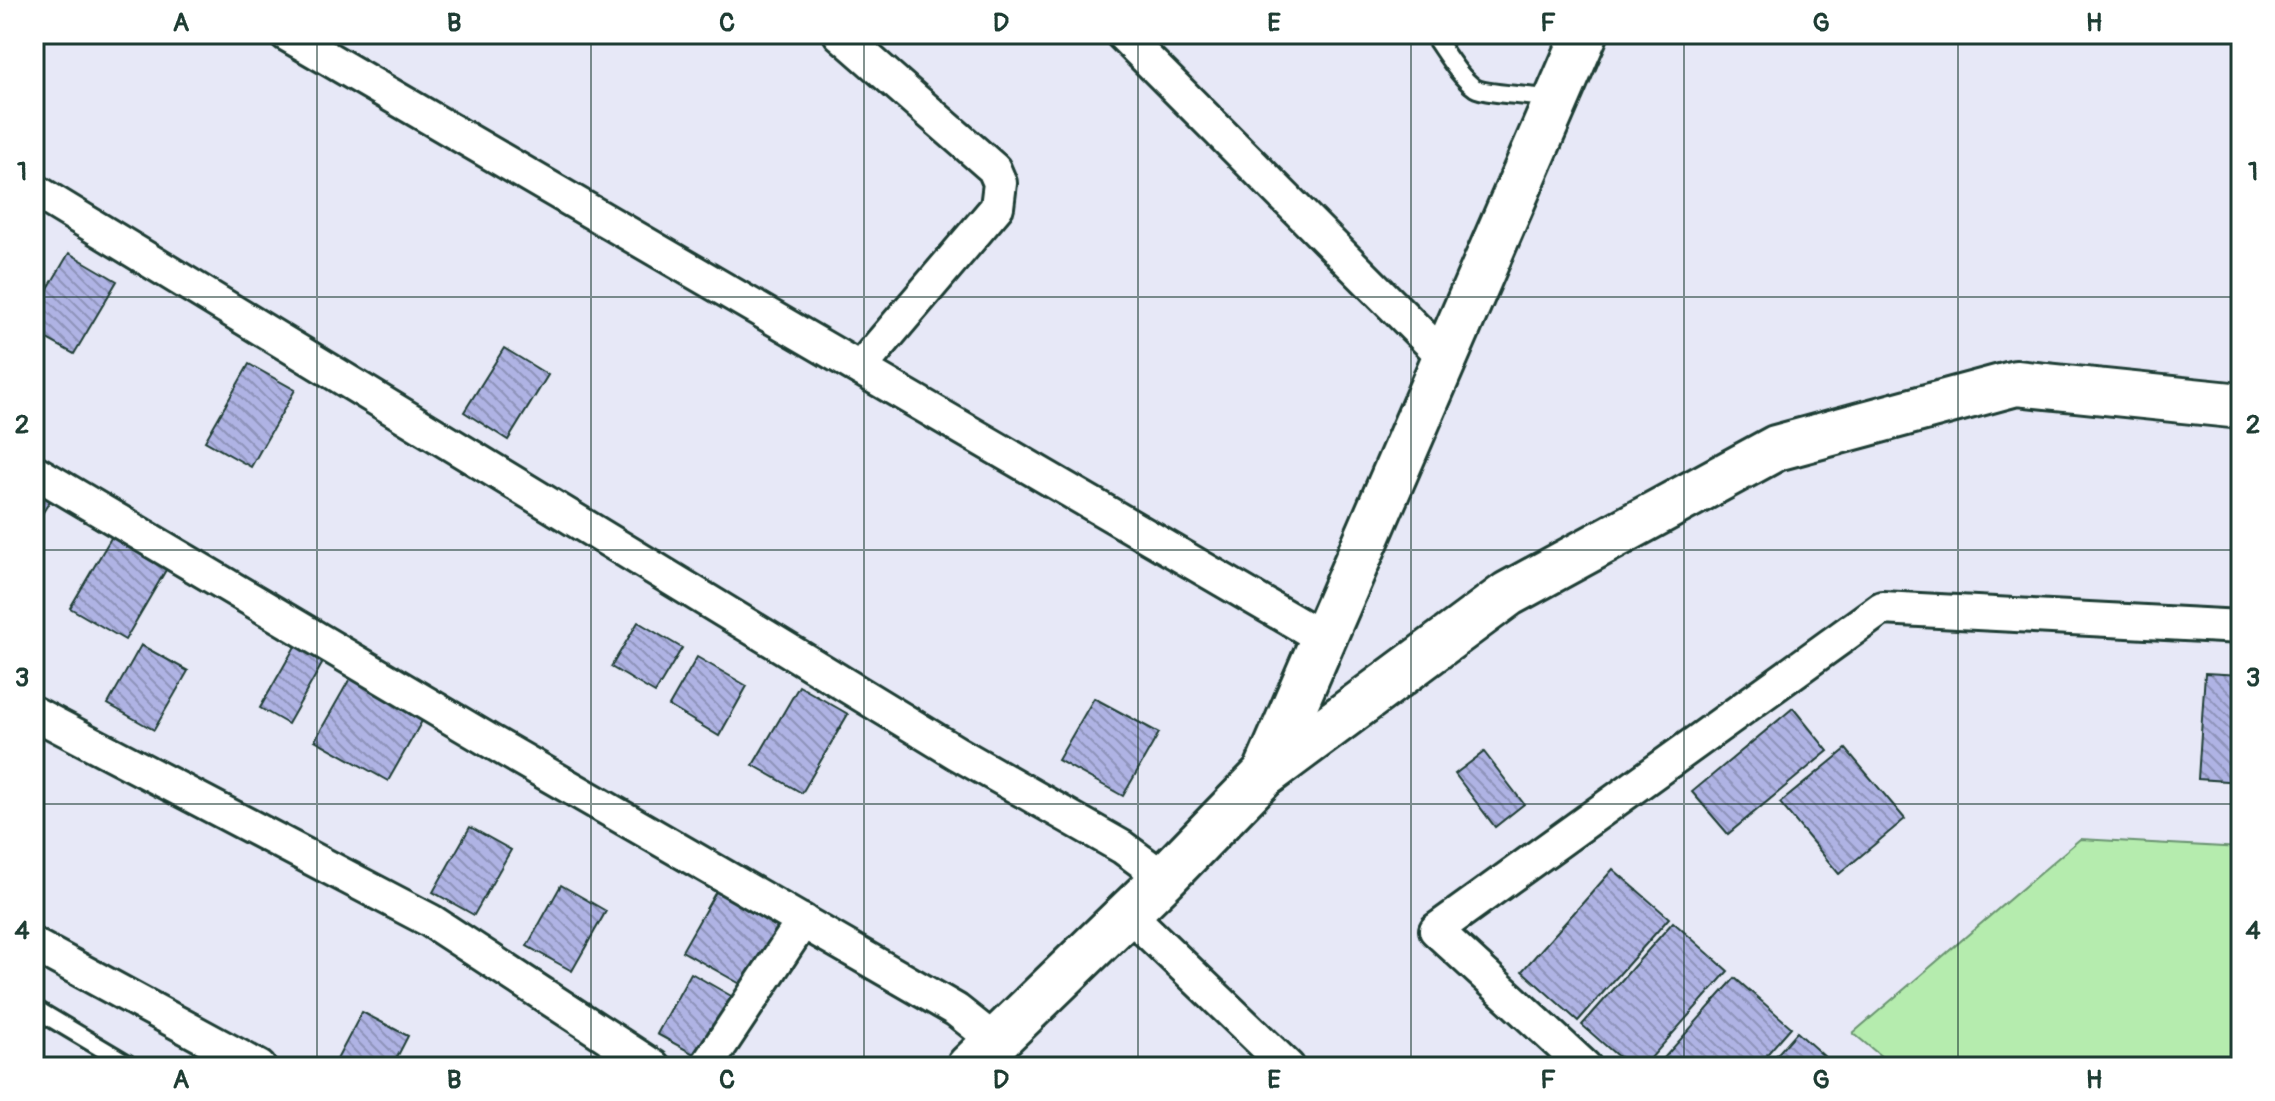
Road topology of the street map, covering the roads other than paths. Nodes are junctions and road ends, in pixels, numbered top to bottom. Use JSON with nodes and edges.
{"nodes":[{"id":1,"x":286,"y":34,"type":"edge"},
{"id":2,"x":840,"y":34,"type":"edge"},
{"id":3,"x":1122,"y":34,"type":"edge"},
{"id":4,"x":1432,"y":34,"type":"edge"},
{"id":5,"x":1585,"y":34,"type":"edge"},
{"id":6,"x":1557,"y":99,"type":"junction"},
{"id":7,"x":34,"y":190,"type":"edge"},
{"id":8,"x":1445,"y":358,"type":"junction"},
{"id":9,"x":860,"y":368,"type":"junction"},
{"id":10,"x":2241,"y":406,"type":"edge"},
{"id":11,"x":34,"y":471,"type":"edge"},
{"id":12,"x":2241,"y":627,"type":"edge"},
{"id":13,"x":1324,"y":639,"type":"junction"},
{"id":14,"x":34,"y":713,"type":"edge"},
{"id":15,"x":1265,"y":774,"type":"junction"},
{"id":16,"x":1164,"y":878,"type":"junction"},
{"id":17,"x":1128,"y":913,"type":"junction"},
{"id":18,"x":803,"y":921,"type":"junction"},
{"id":19,"x":34,"y":945,"type":"edge"},
{"id":20,"x":34,"y":1008,"type":"edge"},
{"id":21,"x":982,"y":1054,"type":"edge"},
{"id":22,"x":133,"y":1067,"type":"edge"},
{"id":23,"x":259,"y":1067,"type":"edge"},
{"id":24,"x":654,"y":1067,"type":"edge"},
{"id":25,"x":706,"y":1067,"type":"edge"},
{"id":26,"x":1288,"y":1067,"type":"edge"},
{"id":27,"x":1585,"y":1067,"type":"edge"}],
"edges":[{"from":1,"to":9,"type":"street"},
{"from":2,"to":9,"type":"street"},
{"from":3,"to":8,"type":"street"},
{"from":4,"to":6,"type":"lane"},
{"from":5,"to":6,"type":"main road"},
{"from":6,"to":8,"type":"main road"},
{"from":7,"to":16,"type":"street"},
{"from":8,"to":13,"type":"main road"},
{"from":9,"to":13,"type":"street"},
{"from":10,"to":15,"type":"main road"},
{"from":11,"to":18,"type":"street"},
{"from":12,"to":27,"type":"street"},
{"from":13,"to":15,"type":"main road"},
{"from":14,"to":24,"type":"street"},
{"from":15,"to":16,"type":"main road"},
{"from":16,"to":17,"type":"main road"},
{"from":17,"to":21,"type":"main road"},
{"from":17,"to":26,"type":"street"},
{"from":18,"to":21,"type":"street"},
{"from":18,"to":25,"type":"street"},
{"from":19,"to":23,"type":"street"},
{"from":20,"to":22,"type":"lane"}]}
